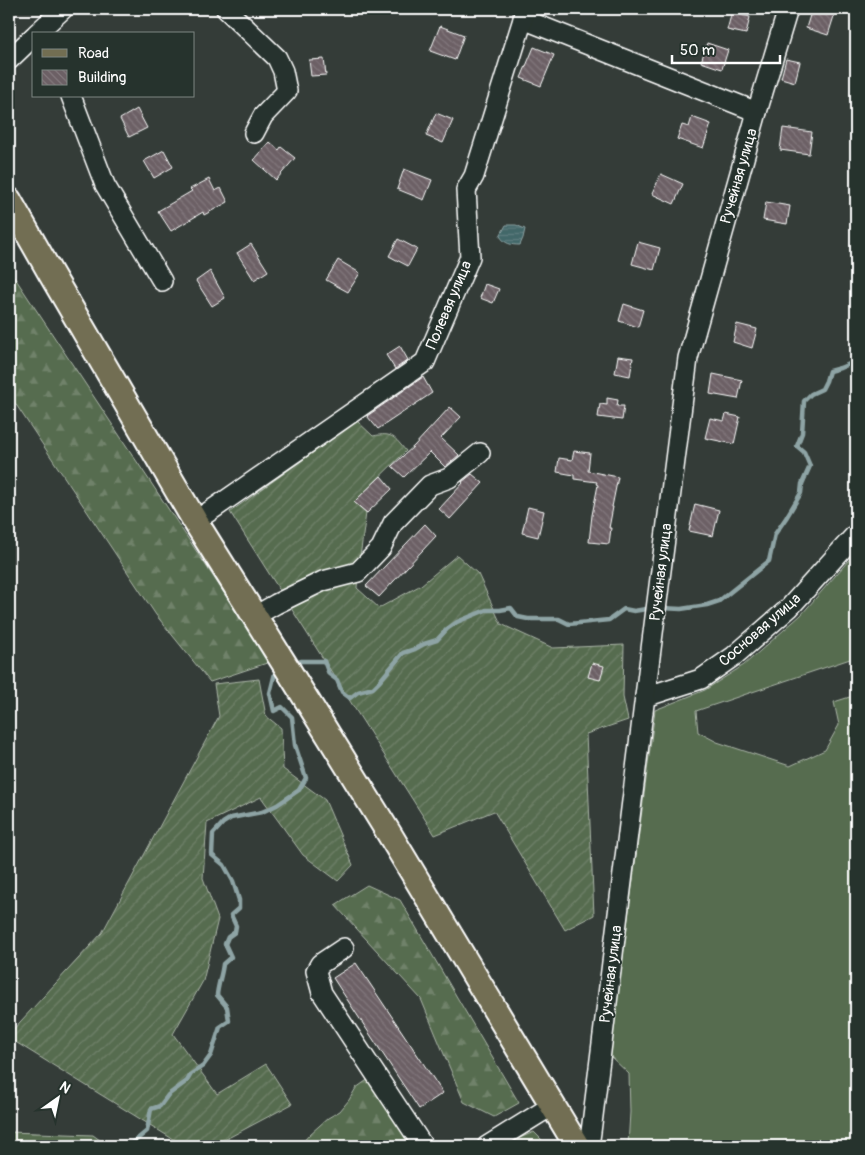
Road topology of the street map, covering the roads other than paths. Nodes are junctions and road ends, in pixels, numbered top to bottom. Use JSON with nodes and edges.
{"nodes":[{"id":1,"x":63,"y":9,"type":"edge"},
{"id":2,"x":226,"y":9,"type":"edge"},
{"id":3,"x":788,"y":9,"type":"edge"},
{"id":4,"x":523,"y":14,"type":"edge"},
{"id":5,"x":40,"y":32,"type":"edge"},
{"id":6,"x":32,"y":39,"type":"edge"},
{"id":7,"x":9,"y":60,"type":"edge"},
{"id":8,"x":72,"y":98,"type":"edge"},
{"id":9,"x":757,"y":112,"type":"junction"},
{"id":10,"x":254,"y":133,"type":"dead end"},
{"id":11,"x":9,"y":200,"type":"edge"},
{"id":12,"x":162,"y":281,"type":"dead end"},
{"id":13,"x":480,"y":453,"type":"dead end"},
{"id":14,"x":195,"y":520,"type":"junction"},
{"id":15,"x":856,"y":534,"type":"edge"},
{"id":16,"x":255,"y":616,"type":"junction"},
{"id":17,"x":644,"y":697,"type":"junction"},
{"id":18,"x":344,"y":948,"type":"dead end"},
{"id":19,"x":553,"y":1106,"type":"junction"},
{"id":20,"x":424,"y":1146,"type":"edge"},
{"id":21,"x":487,"y":1146,"type":"edge"},
{"id":22,"x":577,"y":1146,"type":"edge"},
{"id":23,"x":588,"y":1146,"type":"edge"}],
"edges":[{"from":1,"to":5,"type":"street"},
{"from":2,"to":10,"type":"street"},
{"from":3,"to":9,"type":"street","name":"Ручейная улица"},
{"from":4,"to":9,"type":"street"},
{"from":4,"to":14,"type":"street","name":"Полевая улица"},
{"from":6,"to":7,"type":"street"},
{"from":8,"to":12,"type":"street"},
{"from":9,"to":17,"type":"street","name":"Ручейная улица"},
{"from":11,"to":14,"type":"main road"},
{"from":13,"to":16,"type":"street"},
{"from":14,"to":16,"type":"main road"},
{"from":15,"to":17,"type":"street","name":"Сосновая улица"},
{"from":16,"to":19,"type":"main road"},
{"from":17,"to":23,"type":"street","name":"Ручейная улица"},
{"from":18,"to":20,"type":"street"},
{"from":19,"to":21,"type":"street"},
{"from":19,"to":22,"type":"main road"}]}
